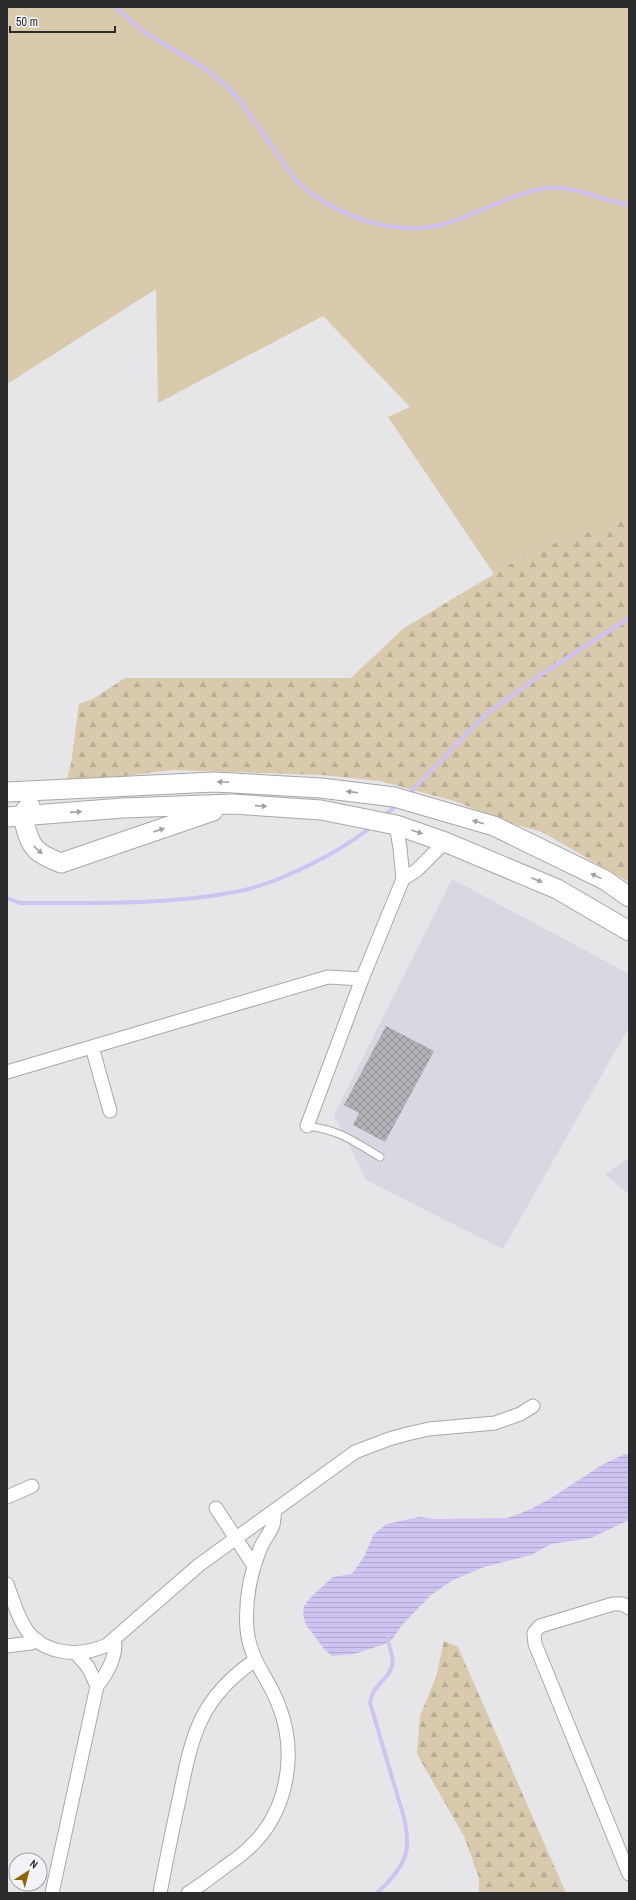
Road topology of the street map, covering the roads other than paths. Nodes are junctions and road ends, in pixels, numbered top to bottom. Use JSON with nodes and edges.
{"nodes":[{"id":1,"x":121,"y":787,"type":"junction"},
{"id":2,"x":7,"y":792,"type":"edge"},
{"id":3,"x":233,"y":804,"type":"junction"},
{"id":4,"x":15,"y":816,"type":"edge"},
{"id":5,"x":396,"y":825,"type":"junction"},
{"id":6,"x":445,"y":842,"type":"junction"},
{"id":7,"x":403,"y":879,"type":"junction"},
{"id":8,"x":629,"y":897,"type":"edge"},
{"id":9,"x":629,"y":931,"type":"edge"},
{"id":10,"x":362,"y":978,"type":"junction"},
{"id":11,"x":92,"y":1047,"type":"junction"},
{"id":12,"x":7,"y":1072,"type":"edge"},
{"id":13,"x":110,"y":1111,"type":"dead end"},
{"id":14,"x":307,"y":1126,"type":"joint"},
{"id":15,"x":380,"y":1157,"type":"dead end"},
{"id":16,"x":533,"y":1406,"type":"dead end"},
{"id":17,"x":32,"y":1486,"type":"dead end"},
{"id":18,"x":7,"y":1497,"type":"edge"},
{"id":19,"x":216,"y":1508,"type":"dead end"},
{"id":20,"x":275,"y":1510,"type":"junction"},
{"id":21,"x":235,"y":1538,"type":"junction"},
{"id":22,"x":254,"y":1566,"type":"junction"},
{"id":23,"x":7,"y":1586,"type":"edge"},
{"id":24,"x":629,"y":1608,"type":"edge"},
{"id":25,"x":114,"y":1639,"type":"junction"},
{"id":26,"x":37,"y":1640,"type":"junction"},
{"id":27,"x":7,"y":1646,"type":"edge"},
{"id":28,"x":76,"y":1653,"type":"junction"},
{"id":29,"x":255,"y":1660,"type":"junction"},
{"id":30,"x":97,"y":1686,"type":"junction"},
{"id":31,"x":629,"y":1874,"type":"edge"},
{"id":32,"x":52,"y":1893,"type":"edge"},
{"id":33,"x":160,"y":1893,"type":"edge"},
{"id":34,"x":188,"y":1893,"type":"edge"}],
"edges":[{"from":1,"to":2,"type":"main road"},
{"from":1,"to":4,"type":"main road"},
{"from":8,"to":1,"type":"main road","one_way":true},
{"from":4,"to":3,"type":"main road","one_way":true},
{"from":4,"to":3,"type":"main road","one_way":true},
{"from":3,"to":5,"type":"main road","one_way":true},
{"from":5,"to":6,"type":"main road","one_way":true},
{"from":5,"to":7,"type":"street"},
{"from":6,"to":7,"type":"street"},
{"from":6,"to":9,"type":"main road","one_way":true},
{"from":7,"to":10,"type":"street"},
{"from":10,"to":11,"type":"street"},
{"from":10,"to":14,"type":"street"},
{"from":11,"to":12,"type":"street"},
{"from":11,"to":13,"type":"street"},
{"from":14,"to":15,"type":"lane"},
{"from":16,"to":20,"type":"street"},
{"from":17,"to":18,"type":"street"},
{"from":19,"to":21,"type":"street"},
{"from":20,"to":21,"type":"street"},
{"from":20,"to":22,"type":"street"},
{"from":21,"to":22,"type":"street"},
{"from":21,"to":25,"type":"street"},
{"from":22,"to":29,"type":"street"},
{"from":23,"to":26,"type":"street"},
{"from":24,"to":31,"type":"street"},
{"from":25,"to":28,"type":"street"},
{"from":25,"to":30,"type":"street"},
{"from":26,"to":27,"type":"street"},
{"from":26,"to":28,"type":"street"},
{"from":28,"to":30,"type":"street"},
{"from":29,"to":33,"type":"street"},
{"from":29,"to":34,"type":"street"},
{"from":30,"to":32,"type":"street"}]}
